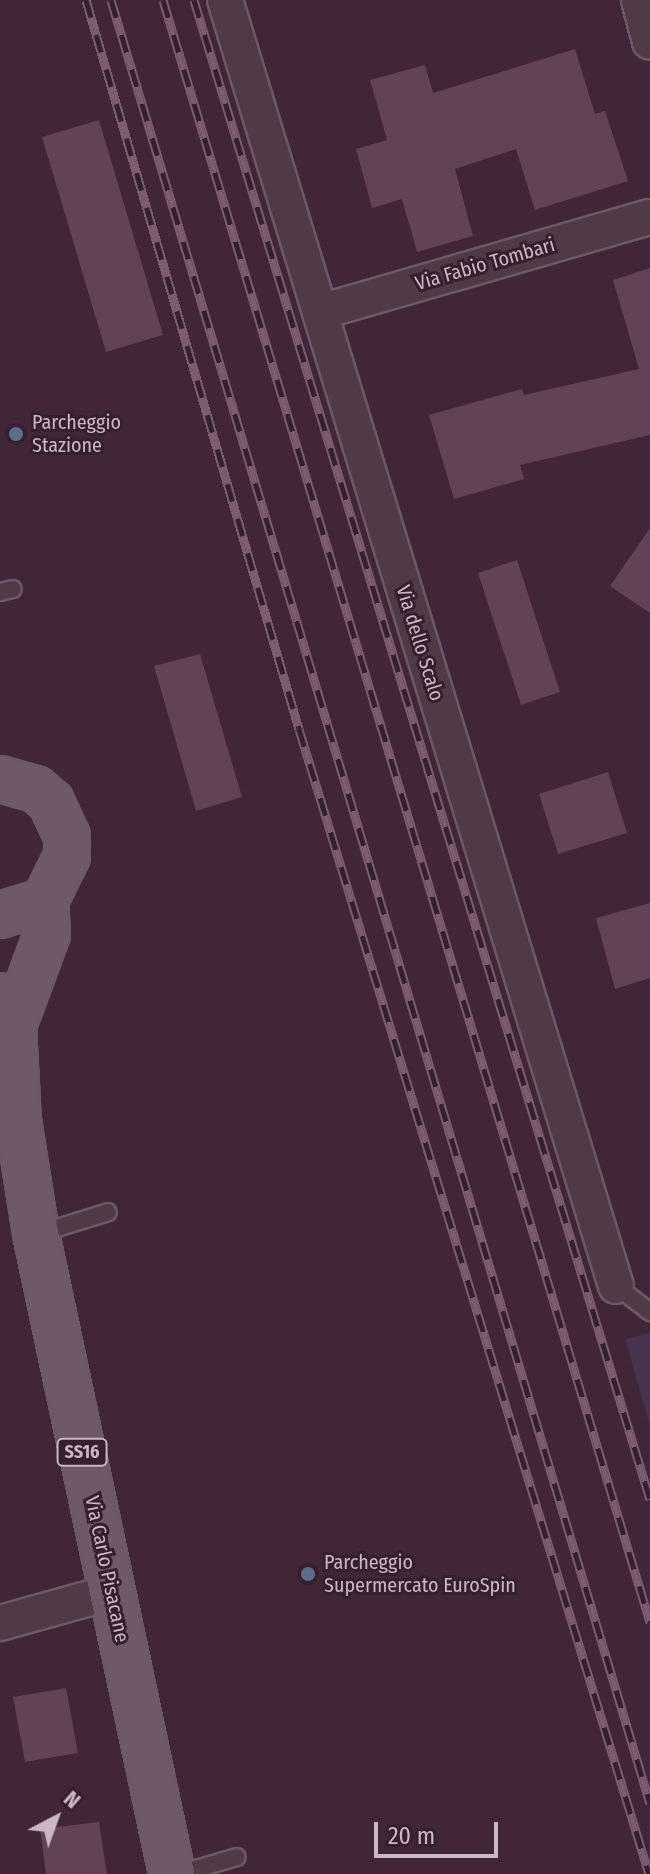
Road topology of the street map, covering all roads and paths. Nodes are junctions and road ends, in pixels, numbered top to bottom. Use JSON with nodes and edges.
{"nodes":[{"id":1,"x":225,"y":0,"type":"edge"},
{"id":2,"x":639,"y":0,"type":"edge"},
{"id":3,"x":650,"y":42,"type":"edge"},
{"id":4,"x":650,"y":217,"type":"edge"},
{"id":5,"x":320,"y":312,"type":"junction"},
{"id":6,"x":6,"y":772,"type":"edge"},
{"id":7,"x":45,"y":901,"type":"junction"},
{"id":8,"x":0,"y":915,"type":"edge"},
{"id":9,"x":7,"y":1011,"type":"edge"},
{"id":10,"x":108,"y":1212,"type":"dead end"},
{"id":11,"x":36,"y":1234,"type":"junction"},
{"id":12,"x":616,"y":1286,"type":"joint"},
{"id":13,"x":650,"y":1312,"type":"edge"},
{"id":14,"x":112,"y":1592,"type":"junction"},
{"id":15,"x":0,"y":1623,"type":"edge"},
{"id":16,"x":237,"y":1857,"type":"dead end"},
{"id":17,"x":172,"y":1874,"type":"edge"},
{"id":18,"x":179,"y":1874,"type":"edge"}],
"edges":[{"from":1,"to":5,"type":"street","name":"Via dello Scalo"},
{"from":2,"to":3,"type":"street"},
{"from":4,"to":5,"type":"street","name":"Via Fabio Tombari"},
{"from":5,"to":12,"type":"street","name":"Via dello Scalo"},
{"from":6,"to":7,"type":"main road","name":"Via Carlo Pisacane","number":"SS16"},
{"from":7,"to":8,"type":"main road"},
{"from":7,"to":9,"type":"main road","name":"Via Carlo Pisacane","number":"SS16"},
{"from":9,"to":11,"type":"main road","name":"Via Carlo Pisacane","number":"SS16"},
{"from":10,"to":11,"type":"lane"},
{"from":11,"to":14,"type":"main road","name":"Via Carlo Pisacane","number":"SS16"},
{"from":12,"to":13,"type":"lane"},
{"from":14,"to":15,"type":"street"},
{"from":14,"to":17,"type":"main road","name":"Via Carlo Pisacane","number":"SS16"},
{"from":16,"to":18,"type":"lane"}]}
